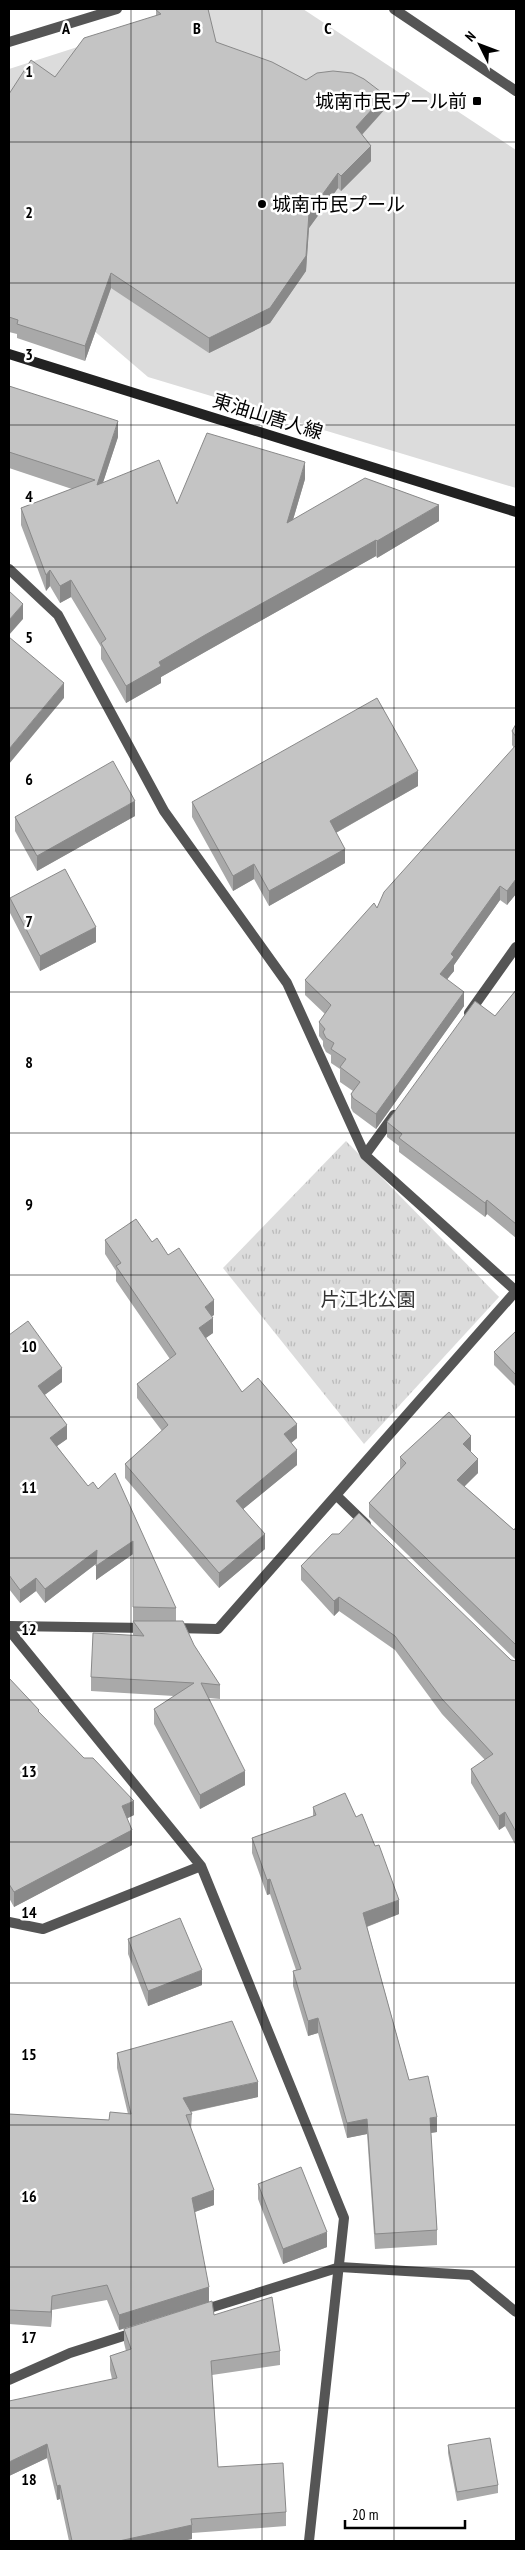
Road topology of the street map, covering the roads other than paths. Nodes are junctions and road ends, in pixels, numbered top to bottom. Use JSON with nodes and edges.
{"nodes":[{"id":1,"x":118,"y":9,"type":"edge"},
{"id":2,"x":394,"y":9,"type":"edge"},
{"id":3,"x":9,"y":42,"type":"edge"},
{"id":4,"x":516,"y":91,"type":"edge"},
{"id":5,"x":9,"y":354,"type":"edge"},
{"id":6,"x":516,"y":512,"type":"edge"},
{"id":7,"x":9,"y":569,"type":"edge"},
{"id":8,"x":516,"y":947,"type":"edge"},
{"id":9,"x":464,"y":1019,"type":"edge"},
{"id":10,"x":400,"y":1107,"type":"edge"},
{"id":11,"x":365,"y":1155,"type":"junction"},
{"id":12,"x":516,"y":1291,"type":"edge"},
{"id":13,"x":337,"y":1496,"type":"junction"},
{"id":14,"x":372,"y":1529,"type":"edge"},
{"id":15,"x":9,"y":1626,"type":"edge"},
{"id":16,"x":9,"y":1630,"type":"edge"},
{"id":17,"x":200,"y":1866,"type":"junction"},
{"id":18,"x":9,"y":1922,"type":"edge"},
{"id":19,"x":340,"y":2267,"type":"junction"},
{"id":20,"x":516,"y":2312,"type":"edge"},
{"id":21,"x":191,"y":2314,"type":"edge"},
{"id":22,"x":144,"y":2329,"type":"edge"},
{"id":23,"x":9,"y":2380,"type":"edge"},
{"id":24,"x":309,"y":2541,"type":"edge"}],
"edges":[{"from":1,"to":3,"type":"street"},
{"from":2,"to":4,"type":"street"},
{"from":5,"to":6,"type":"main road","name":"東油山唐人線"},
{"from":7,"to":11,"type":"street"},
{"from":8,"to":9,"type":"street"},
{"from":10,"to":11,"type":"street"},
{"from":11,"to":12,"type":"street"},
{"from":12,"to":13,"type":"street"},
{"from":13,"to":14,"type":"street"},
{"from":13,"to":15,"type":"street"},
{"from":16,"to":17,"type":"street"},
{"from":17,"to":18,"type":"street"},
{"from":17,"to":19,"type":"street"},
{"from":19,"to":20,"type":"street"},
{"from":19,"to":21,"type":"street"},
{"from":19,"to":24,"type":"street"},
{"from":22,"to":23,"type":"street"}]}
